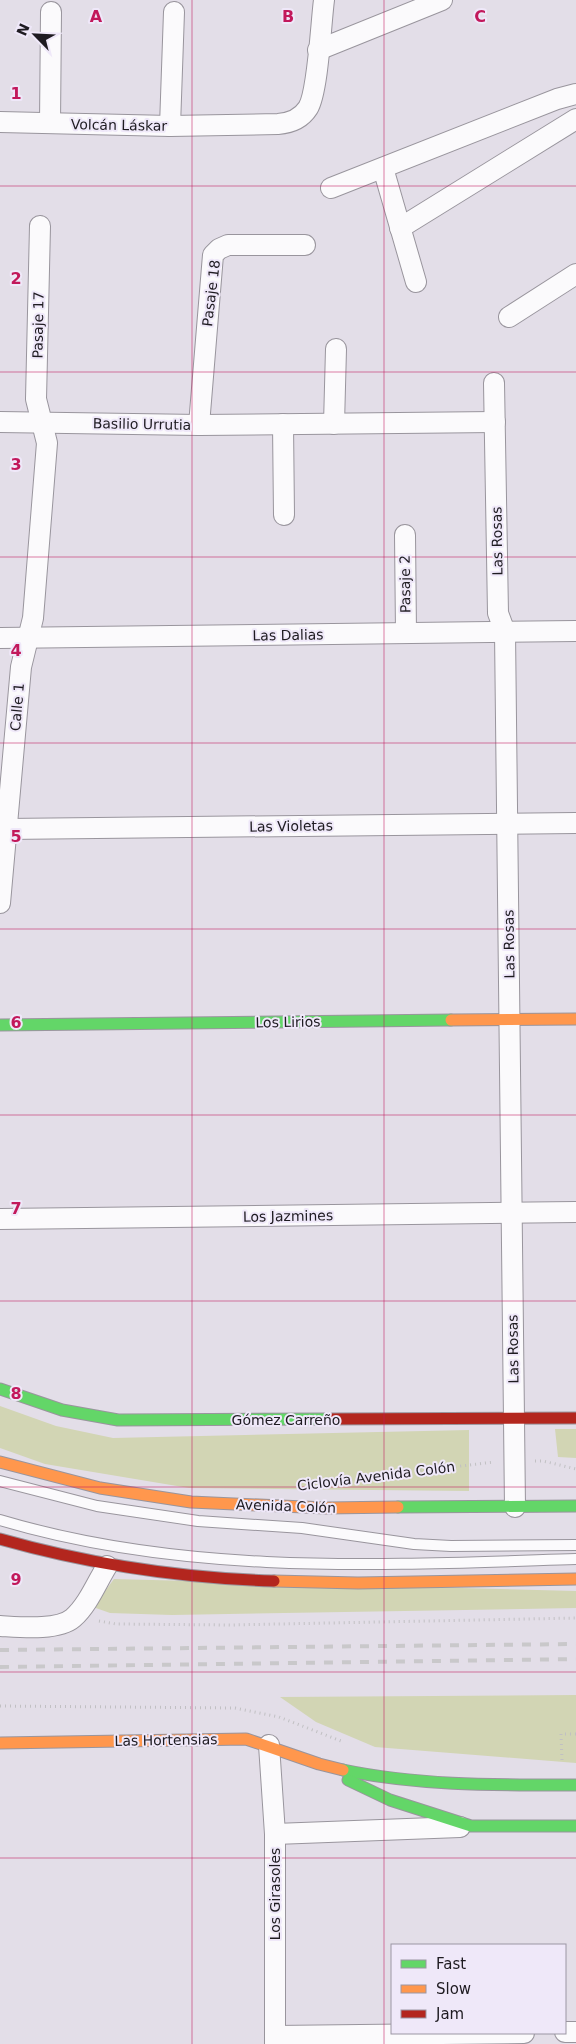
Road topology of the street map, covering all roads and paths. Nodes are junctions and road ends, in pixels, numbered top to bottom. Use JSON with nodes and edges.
{"nodes":[{"id":1,"x":324,"y":0,"type":"edge"},
{"id":2,"x":442,"y":0,"type":"edge"},
{"id":3,"x":51,"y":12,"type":"dead end"},
{"id":4,"x":174,"y":12,"type":"dead end"},
{"id":5,"x":318,"y":50,"type":"junction"},
{"id":6,"x":576,"y":94,"type":"edge"},
{"id":7,"x":576,"y":119,"type":"edge"},
{"id":8,"x":0,"y":122,"type":"edge"},
{"id":9,"x":50,"y":123,"type":"junction"},
{"id":10,"x":170,"y":126,"type":"junction"},
{"id":11,"x":383,"y":168,"type":"junction"},
{"id":12,"x":331,"y":188,"type":"dead end"},
{"id":13,"x":40,"y":226,"type":"dead end"},
{"id":14,"x":400,"y":228,"type":"junction"},
{"id":15,"x":305,"y":245,"type":"dead end"},
{"id":16,"x":576,"y":274,"type":"edge"},
{"id":17,"x":416,"y":282,"type":"dead end"},
{"id":18,"x":567,"y":286,"type":"edge"},
{"id":19,"x":509,"y":317,"type":"dead end"},
{"id":20,"x":336,"y":349,"type":"dead end"},
{"id":21,"x":494,"y":383,"type":"dead end"},
{"id":22,"x":0,"y":422,"type":"edge"},
{"id":23,"x":495,"y":422,"type":"junction"},
{"id":24,"x":43,"y":423,"type":"junction"},
{"id":25,"x":283,"y":424,"type":"junction"},
{"id":26,"x":334,"y":424,"type":"junction"},
{"id":27,"x":199,"y":425,"type":"junction"},
{"id":28,"x":284,"y":515,"type":"dead end"},
{"id":29,"x":405,"y":535,"type":"dead end"},
{"id":30,"x":576,"y":631,"type":"edge"},
{"id":31,"x":506,"y":632,"type":"junction"},
{"id":32,"x":406,"y":633,"type":"junction"},
{"id":33,"x":0,"y":638,"type":"edge"},
{"id":34,"x":29,"y":638,"type":"junction"},
{"id":35,"x":576,"y":823,"type":"edge"},
{"id":36,"x":508,"y":824,"type":"junction"},
{"id":37,"x":6,"y":829,"type":"junction"},
{"id":38,"x":0,"y":903,"type":"edge"},
{"id":39,"x":576,"y":1019,"type":"edge"},
{"id":40,"x":510,"y":1020,"type":"junction"},
{"id":41,"x":0,"y":1025,"type":"edge"},
{"id":42,"x":576,"y":1212,"type":"edge"},
{"id":43,"x":512,"y":1213,"type":"junction"},
{"id":44,"x":0,"y":1219,"type":"edge"},
{"id":45,"x":0,"y":1389,"type":"edge"},
{"id":46,"x":514,"y":1418,"type":"junction"},
{"id":47,"x":576,"y":1418,"type":"edge"},
{"id":48,"x":0,"y":1462,"type":"edge"},
{"id":49,"x":515,"y":1462,"type":"junction"},
{"id":50,"x":576,"y":1469,"type":"edge"},
{"id":51,"x":341,"y":1480,"type":"dead end"},
{"id":52,"x":0,"y":1481,"type":"edge"},
{"id":53,"x":576,"y":1506,"type":"edge"},
{"id":54,"x":515,"y":1507,"type":"junction"},
{"id":55,"x":0,"y":1520,"type":"edge"},
{"id":56,"x":0,"y":1539,"type":"edge"},
{"id":57,"x":576,"y":1544,"type":"edge"},
{"id":58,"x":576,"y":1559,"type":"edge"},
{"id":59,"x":107,"y":1566,"type":"junction"},
{"id":60,"x":576,"y":1579,"type":"edge"},
{"id":61,"x":576,"y":1618,"type":"edge"},
{"id":62,"x":116,"y":1624,"type":"dead end"},
{"id":63,"x":0,"y":1626,"type":"edge"},
{"id":64,"x":576,"y":1734,"type":"edge"},
{"id":65,"x":0,"y":1743,"type":"edge"},
{"id":66,"x":269,"y":1745,"type":"junction"},
{"id":67,"x":328,"y":1766,"type":"junction"},
{"id":68,"x":564,"y":1786,"type":"junction"},
{"id":69,"x":576,"y":1786,"type":"edge"},
{"id":70,"x":471,"y":1826,"type":"junction"},
{"id":71,"x":576,"y":1826,"type":"edge"},
{"id":72,"x":275,"y":1834,"type":"junction"},
{"id":73,"x":488,"y":2034,"type":"edge"},
{"id":74,"x":275,"y":2040,"type":"edge"}],
"edges":[{"from":1,"to":5,"type":"street","name":"Volcán Láskar"},
{"from":2,"to":5,"type":"street"},
{"from":3,"to":9,"type":"street"},
{"from":4,"to":10,"type":"street"},
{"from":5,"to":10,"type":"street","name":"Volcán Láskar"},
{"from":6,"to":11,"type":"street"},
{"from":7,"to":14,"type":"street"},
{"from":8,"to":9,"type":"street","name":"Volcán Láskar"},
{"from":9,"to":10,"type":"street","name":"Volcán Láskar"},
{"from":11,"to":12,"type":"street"},
{"from":11,"to":14,"type":"street"},
{"from":13,"to":24,"type":"street","name":"Pasaje 17"},
{"from":14,"to":17,"type":"street"},
{"from":15,"to":27,"type":"street","name":"Pasaje 18"},
{"from":16,"to":18,"type":"street"},
{"from":18,"to":19,"type":"street"},
{"from":20,"to":26,"type":"street"},
{"from":21,"to":23,"type":"street","name":"Las Rosas"},
{"from":22,"to":24,"type":"street","name":"Basilio Urrutia"},
{"from":23,"to":26,"type":"street","name":"Basilio Urrutia"},
{"from":23,"to":31,"type":"street","name":"Las Rosas"},
{"from":24,"to":27,"type":"street","name":"Basilio Urrutia"},
{"from":24,"to":34,"type":"street","name":"Calle 1"},
{"from":25,"to":26,"type":"street","name":"Basilio Urrutia"},
{"from":25,"to":27,"type":"street","name":"Basilio Urrutia"},
{"from":25,"to":28,"type":"street"},
{"from":29,"to":32,"type":"street","name":"Pasaje 2"},
{"from":30,"to":31,"type":"street","name":"Las Dalias"},
{"from":31,"to":32,"type":"street","name":"Las Dalias"},
{"from":31,"to":36,"type":"street","name":"Las Rosas"},
{"from":32,"to":34,"type":"street","name":"Las Dalias"},
{"from":33,"to":34,"type":"street","name":"Las Dalias"},
{"from":34,"to":37,"type":"street","name":"Calle 1"},
{"from":35,"to":36,"type":"street","name":"Las Violetas"},
{"from":36,"to":37,"type":"street","name":"Las Violetas"},
{"from":36,"to":40,"type":"street","name":"Las Rosas"},
{"from":37,"to":38,"type":"street","name":"Calle 1"},
{"from":39,"to":40,"type":"street","name":"Los Lirios"},
{"from":40,"to":41,"type":"street","name":"Los Lirios"},
{"from":40,"to":43,"type":"street","name":"Las Rosas"},
{"from":42,"to":43,"type":"street","name":"Los Jazmines"},
{"from":43,"to":44,"type":"street","name":"Los Jazmines"},
{"from":43,"to":46,"type":"street","name":"Las Rosas"},
{"from":45,"to":46,"type":"street","name":"Gómez Carreño"},
{"from":46,"to":47,"type":"street","name":"Gómez Carreño"},
{"from":46,"to":49,"type":"street","name":"Las Rosas"},
{"from":48,"to":54,"type":"street","name":"Avenida Colón"},
{"from":49,"to":50,"type":"path","name":"Ciclovía Avenida Colón"},
{"from":49,"to":51,"type":"path","name":"Ciclovía Avenida Colón"},
{"from":49,"to":54,"type":"street","name":"Las Rosas"},
{"from":52,"to":57,"type":"lane"},
{"from":53,"to":54,"type":"street","name":"Avenida Colón"},
{"from":55,"to":58,"type":"lane"},
{"from":56,"to":59,"type":"street"},
{"from":59,"to":60,"type":"street"},
{"from":59,"to":63,"type":"street"},
{"from":61,"to":62,"type":"path"},
{"from":64,"to":68,"type":"path"},
{"from":65,"to":66,"type":"street","name":"Las Hortensias"},
{"from":66,"to":67,"type":"street","name":"Las Hortensias"},
{"from":66,"to":72,"type":"street","name":"Los Girasoles"},
{"from":67,"to":68,"type":"street","name":"Las Hortensias"},
{"from":67,"to":70,"type":"street","name":"Las Hortensias"},
{"from":68,"to":69,"type":"street","name":"Las Hortensias"},
{"from":70,"to":71,"type":"street","name":"Las Hortensias"},
{"from":70,"to":72,"type":"street","name":"Las Hortensias"},
{"from":72,"to":74,"type":"street","name":"Los Girasoles"},
{"from":73,"to":74,"type":"street"}]}
